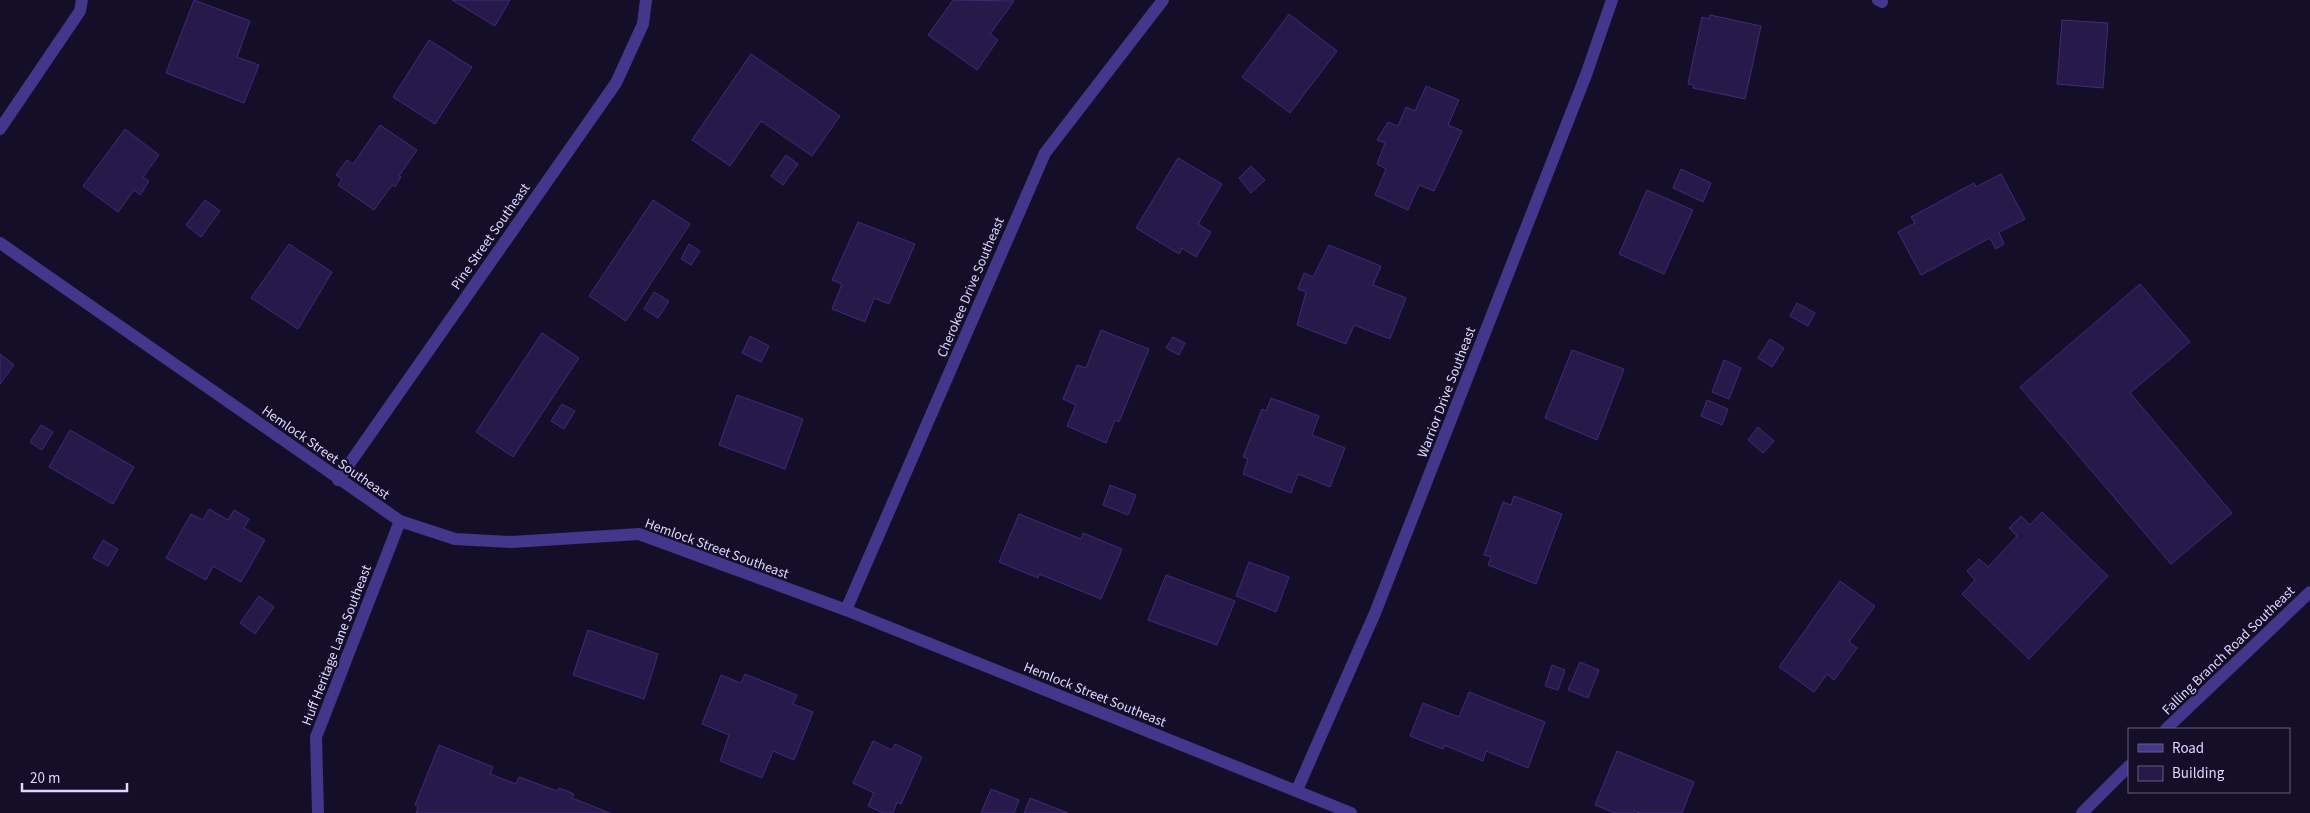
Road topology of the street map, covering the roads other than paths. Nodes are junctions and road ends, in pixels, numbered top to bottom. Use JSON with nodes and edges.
{"nodes":[{"id":1,"x":82,"y":0,"type":"edge"},
{"id":2,"x":646,"y":0,"type":"edge"},
{"id":3,"x":1163,"y":0,"type":"edge"},
{"id":4,"x":1612,"y":0,"type":"edge"},
{"id":5,"x":0,"y":129,"type":"edge"},
{"id":6,"x":0,"y":243,"type":"edge"},
{"id":7,"x":338,"y":480,"type":"junction"},
{"id":8,"x":400,"y":521,"type":"junction"},
{"id":9,"x":2310,"y":592,"type":"edge"},
{"id":10,"x":846,"y":610,"type":"junction"},
{"id":11,"x":2167,"y":728,"type":"edge"},
{"id":12,"x":2128,"y":767,"type":"edge"},
{"id":13,"x":1297,"y":790,"type":"junction"},
{"id":14,"x":318,"y":813,"type":"edge"},
{"id":15,"x":1351,"y":813,"type":"edge"},
{"id":16,"x":2082,"y":813,"type":"edge"}],
"edges":[{"from":1,"to":5,"type":"street"},
{"from":2,"to":7,"type":"street","name":"Pine Street Southeast"},
{"from":3,"to":10,"type":"street","name":"Cherokee Drive Southeast"},
{"from":4,"to":13,"type":"street","name":"Warrior Drive Southeast"},
{"from":6,"to":7,"type":"street","name":"Hemlock Street Southeast"},
{"from":7,"to":8,"type":"street","name":"Hemlock Street Southeast"},
{"from":8,"to":10,"type":"street","name":"Hemlock Street Southeast"},
{"from":8,"to":14,"type":"street","name":"Huff Heritage Lane Southeast"},
{"from":9,"to":11,"type":"street","name":"Falling Branch Road Southeast"},
{"from":10,"to":13,"type":"street","name":"Hemlock Street Southeast"},
{"from":12,"to":16,"type":"street"},
{"from":13,"to":15,"type":"street","name":"Hemlock Street Southeast"}]}
